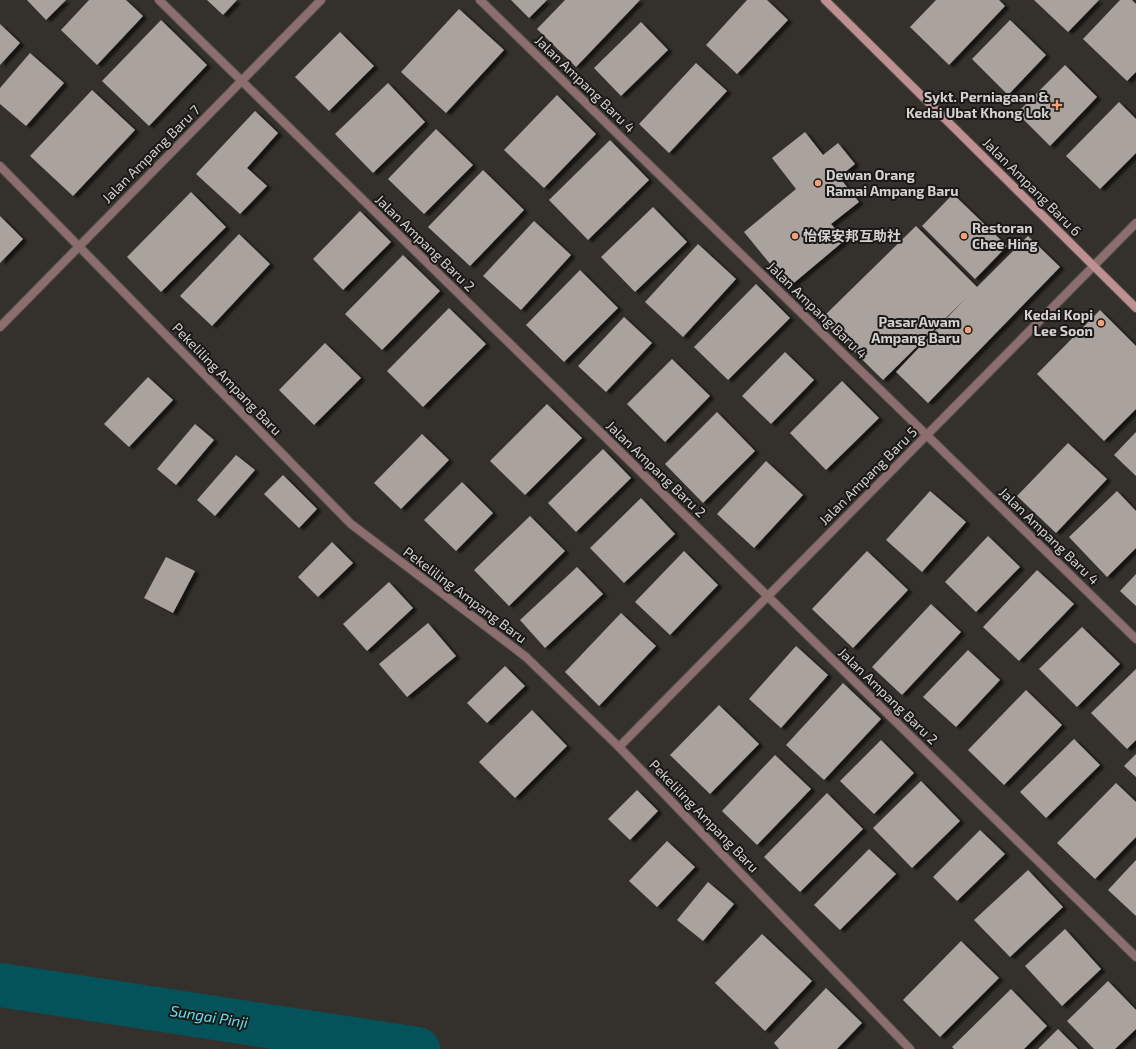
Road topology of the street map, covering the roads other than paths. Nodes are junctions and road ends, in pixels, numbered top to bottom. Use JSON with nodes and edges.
{"nodes":[{"id":1,"x":159,"y":0,"type":"edge"},
{"id":2,"x":321,"y":0,"type":"edge"},
{"id":3,"x":480,"y":0,"type":"edge"},
{"id":4,"x":825,"y":0,"type":"edge"},
{"id":5,"x":242,"y":81,"type":"junction"},
{"id":6,"x":0,"y":166,"type":"edge"},
{"id":7,"x":1136,"y":223,"type":"edge"},
{"id":8,"x":79,"y":245,"type":"junction"},
{"id":9,"x":1094,"y":266,"type":"junction"},
{"id":10,"x":1136,"y":308,"type":"edge"},
{"id":11,"x":0,"y":327,"type":"edge"},
{"id":12,"x":927,"y":435,"type":"junction"},
{"id":13,"x":768,"y":597,"type":"junction"},
{"id":14,"x":1136,"y":639,"type":"edge"},
{"id":15,"x":619,"y":747,"type":"junction"},
{"id":16,"x":1136,"y":957,"type":"edge"},
{"id":17,"x":910,"y":1049,"type":"edge"}],
"edges":[{"from":1,"to":5,"type":"street","name":"Jalan Ampang Baru 2"},
{"from":2,"to":5,"type":"street","name":"Jalan Ampang Baru 7"},
{"from":3,"to":12,"type":"street","name":"Jalan Ampang Baru 4"},
{"from":4,"to":9,"type":"main road","name":"Jalan Ampang Baru 6"},
{"from":5,"to":8,"type":"street","name":"Jalan Ampang Baru 7"},
{"from":5,"to":13,"type":"street","name":"Jalan Ampang Baru 2"},
{"from":6,"to":8,"type":"street","name":"Pekeliling Ampang Baru"},
{"from":7,"to":9,"type":"street","name":"Jalan Ampang Baru 5"},
{"from":8,"to":11,"type":"street","name":"Jalan Ampang Baru 7"},
{"from":8,"to":15,"type":"street","name":"Pekeliling Ampang Baru"},
{"from":9,"to":10,"type":"main road","name":"Jalan Ampang Baru 6"},
{"from":9,"to":12,"type":"street","name":"Jalan Ampang Baru 5"},
{"from":12,"to":13,"type":"street","name":"Jalan Ampang Baru 5"},
{"from":12,"to":14,"type":"street","name":"Jalan Ampang Baru 4"},
{"from":13,"to":15,"type":"street","name":"Jalan Ampang Baru 5"},
{"from":13,"to":16,"type":"street","name":"Jalan Ampang Baru 2"},
{"from":15,"to":17,"type":"street","name":"Pekeliling Ampang Baru"}]}
